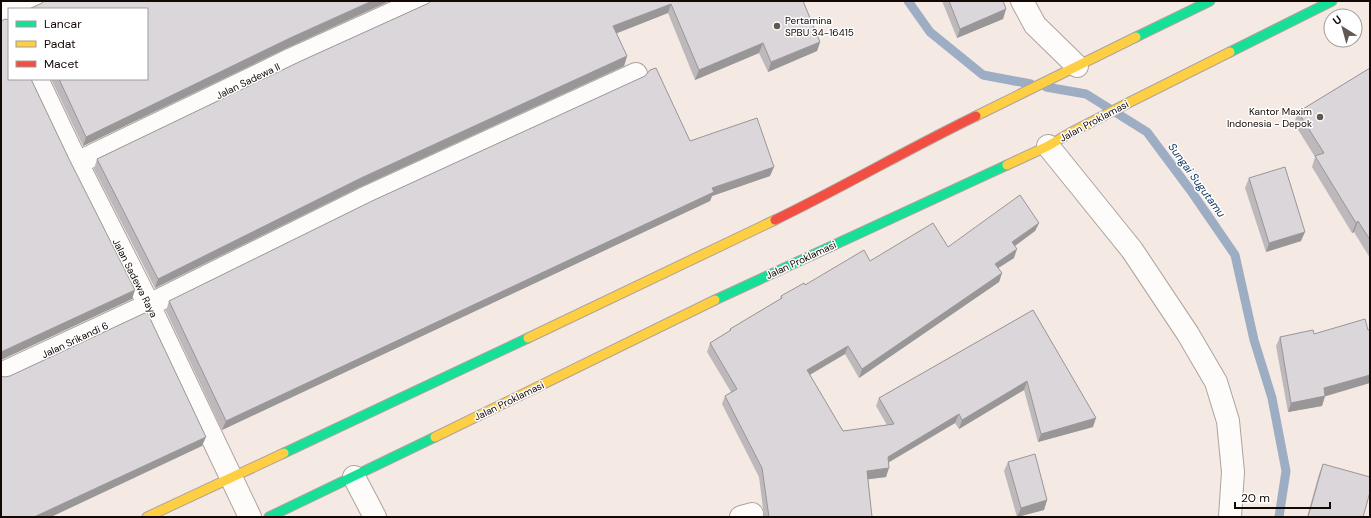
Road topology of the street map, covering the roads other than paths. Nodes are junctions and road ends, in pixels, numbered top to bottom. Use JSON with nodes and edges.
{"nodes":[{"id":1,"x":33,"y":1,"type":"edge"},
{"id":2,"x":420,"y":1,"type":"edge"},
{"id":3,"x":1022,"y":1,"type":"edge"},
{"id":4,"x":1210,"y":1,"type":"edge"},
{"id":5,"x":1332,"y":1,"type":"edge"},
{"id":6,"x":16,"y":8,"type":"edge"},
{"id":7,"x":1072,"y":69,"type":"junction"},
{"id":8,"x":636,"y":74,"type":"dead end"},
{"id":9,"x":37,"y":80,"type":"edge"},
{"id":10,"x":1048,"y":146,"type":"junction"},
{"id":11,"x":77,"y":164,"type":"junction"},
{"id":12,"x":149,"y":305,"type":"junction"},
{"id":13,"x":1,"y":374,"type":"edge"},
{"id":14,"x":231,"y":477,"type":"junction"},
{"id":15,"x":354,"y":477,"type":"junction"},
{"id":16,"x":147,"y":517,"type":"edge"},
{"id":17,"x":250,"y":517,"type":"edge"},
{"id":18,"x":269,"y":517,"type":"edge"},
{"id":19,"x":375,"y":517,"type":"edge"},
{"id":20,"x":1230,"y":517,"type":"edge"}],
"edges":[{"from":1,"to":6,"type":"street"},
{"from":2,"to":11,"type":"street","name":"Jalan Sadewa II"},
{"from":3,"to":7,"type":"street"},
{"from":4,"to":7,"type":"street"},
{"from":5,"to":10,"type":"street","name":"Jalan Proklamasi"},
{"from":7,"to":14,"type":"street"},
{"from":8,"to":12,"type":"street","name":"Jalan Srikandi 6"},
{"from":9,"to":11,"type":"street","name":"Jalan Sadewa Raya"},
{"from":10,"to":15,"type":"street","name":"Jalan Proklamasi"},
{"from":10,"to":20,"type":"street"},
{"from":11,"to":12,"type":"street","name":"Jalan Sadewa Raya"},
{"from":12,"to":13,"type":"street","name":"Jalan Srikandi 6"},
{"from":12,"to":14,"type":"street","name":"Jalan Sadewa Raya"},
{"from":14,"to":16,"type":"street"},
{"from":14,"to":17,"type":"street"},
{"from":15,"to":18,"type":"street","name":"Jalan Proklamasi"},
{"from":15,"to":19,"type":"street"}]}
